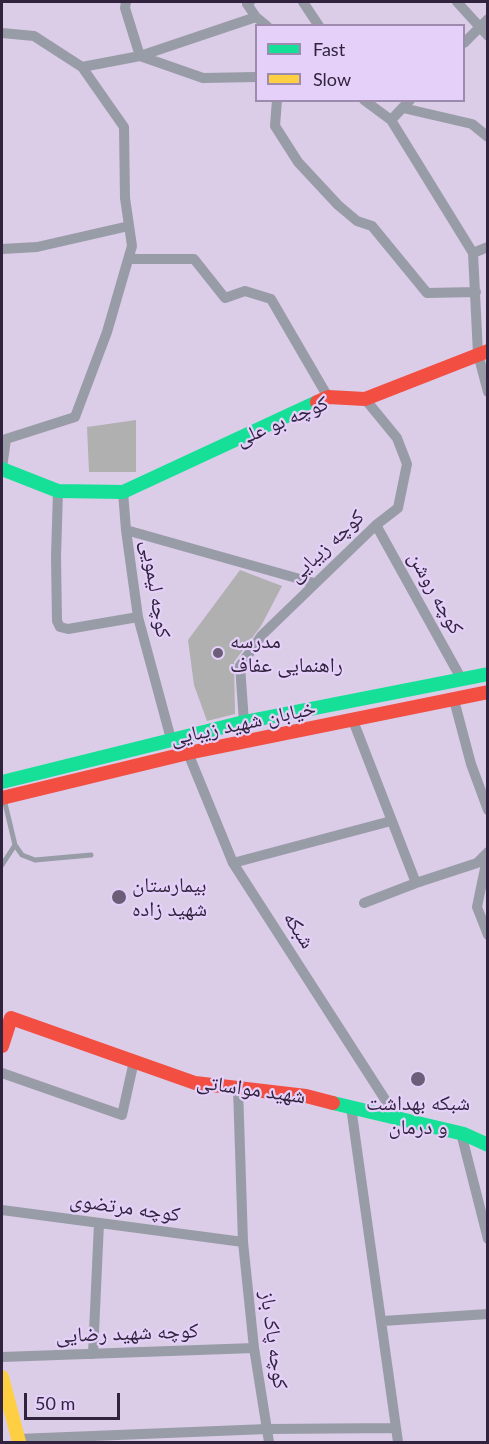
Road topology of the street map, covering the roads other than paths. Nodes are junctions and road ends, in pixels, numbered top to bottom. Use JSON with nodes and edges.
{"nodes":[{"id":1,"x":126,"y":2,"type":"edge"},
{"id":2,"x":247,"y":2,"type":"edge"},
{"id":3,"x":303,"y":2,"type":"edge"},
{"id":4,"x":457,"y":2,"type":"edge"},
{"id":5,"x":256,"y":17,"type":"junction"},
{"id":6,"x":484,"y":22,"type":"edge"},
{"id":7,"x":265,"y":24,"type":"edge"},
{"id":8,"x":318,"y":24,"type":"edge"},
{"id":9,"x":2,"y":33,"type":"edge"},
{"id":10,"x":488,"y":36,"type":"edge"},
{"id":11,"x":465,"y":42,"type":"edge"},
{"id":12,"x":140,"y":56,"type":"junction"},
{"id":13,"x":82,"y":68,"type":"junction"},
{"id":14,"x":255,"y":77,"type":"edge"},
{"id":15,"x":277,"y":102,"type":"edge"},
{"id":16,"x":367,"y":102,"type":"edge"},
{"id":17,"x":406,"y":104,"type":"edge"},
{"id":18,"x":392,"y":120,"type":"junction"},
{"id":19,"x":488,"y":137,"type":"edge"},
{"id":20,"x":129,"y":226,"type":"junction"},
{"id":21,"x":488,"y":247,"type":"edge"},
{"id":22,"x":2,"y":249,"type":"edge"},
{"id":23,"x":473,"y":253,"type":"junction"},
{"id":24,"x":129,"y":259,"type":"junction"},
{"id":25,"x":476,"y":292,"type":"junction"},
{"id":26,"x":483,"y":352,"type":"edge"},
{"id":27,"x":488,"y":392,"type":"edge"},
{"id":28,"x":328,"y":397,"type":"junction"},
{"id":29,"x":365,"y":399,"type":"junction"},
{"id":30,"x":2,"y":469,"type":"edge"},
{"id":31,"x":58,"y":491,"type":"junction"},
{"id":32,"x":123,"y":492,"type":"junction"},
{"id":33,"x":376,"y":525,"type":"junction"},
{"id":34,"x":126,"y":530,"type":"junction"},
{"id":35,"x":314,"y":583,"type":"junction"},
{"id":36,"x":138,"y":617,"type":"junction"},
{"id":37,"x":488,"y":674,"type":"edge"},
{"id":38,"x":462,"y":680,"type":"junction"},
{"id":39,"x":488,"y":692,"type":"edge"},
{"id":40,"x":454,"y":700,"type":"junction"},
{"id":41,"x":352,"y":718,"type":"junction"},
{"id":42,"x":244,"y":722,"type":"junction"},
{"id":43,"x":171,"y":739,"type":"junction"},
{"id":44,"x":188,"y":753,"type":"junction"},
{"id":45,"x":2,"y":782,"type":"edge"},
{"id":46,"x":2,"y":798,"type":"edge"},
{"id":47,"x":488,"y":810,"type":"edge"},
{"id":48,"x":392,"y":821,"type":"junction"},
{"id":49,"x":15,"y":845,"type":"junction"},
{"id":50,"x":488,"y":853,"type":"edge"},
{"id":51,"x":91,"y":855,"type":"dead end"},
{"id":52,"x":233,"y":863,"type":"junction"},
{"id":53,"x":2,"y":865,"type":"edge"},
{"id":54,"x":416,"y":883,"type":"junction"},
{"id":55,"x":364,"y":903,"type":"dead end"},
{"id":56,"x":488,"y":934,"type":"edge"},
{"id":57,"x":2,"y":1046,"type":"edge"},
{"id":58,"x":134,"y":1061,"type":"junction"},
{"id":59,"x":2,"y":1073,"type":"edge"},
{"id":60,"x":238,"y":1088,"type":"junction"},
{"id":61,"x":351,"y":1107,"type":"junction"},
{"id":62,"x":397,"y":1118,"type":"junction"},
{"id":63,"x":461,"y":1133,"type":"junction"},
{"id":64,"x":488,"y":1145,"type":"edge"},
{"id":65,"x":2,"y":1210,"type":"edge"},
{"id":66,"x":99,"y":1223,"type":"junction"},
{"id":67,"x":488,"y":1239,"type":"edge"},
{"id":68,"x":243,"y":1242,"type":"junction"},
{"id":69,"x":488,"y":1314,"type":"edge"},
{"id":70,"x":383,"y":1321,"type":"junction"},
{"id":71,"x":254,"y":1348,"type":"junction"},
{"id":72,"x":93,"y":1354,"type":"junction"},
{"id":73,"x":2,"y":1357,"type":"edge"},
{"id":74,"x":2,"y":1377,"type":"edge"},
{"id":75,"x":396,"y":1428,"type":"junction"},
{"id":76,"x":267,"y":1429,"type":"junction"},
{"id":77,"x":18,"y":1441,"type":"edge"},
{"id":78,"x":269,"y":1443,"type":"edge"},
{"id":79,"x":399,"y":1443,"type":"edge"}],
"edges":[{"from":1,"to":12,"type":"street"},
{"from":2,"to":5,"type":"street"},
{"from":3,"to":8,"type":"street"},
{"from":4,"to":6,"type":"street"},
{"from":5,"to":7,"type":"street"},
{"from":5,"to":12,"type":"street"},
{"from":6,"to":10,"type":"street"},
{"from":6,"to":11,"type":"street"},
{"from":9,"to":13,"type":"street"},
{"from":12,"to":13,"type":"street"},
{"from":12,"to":14,"type":"street"},
{"from":13,"to":20,"type":"street"},
{"from":15,"to":25,"type":"street"},
{"from":16,"to":18,"type":"street"},
{"from":17,"to":18,"type":"street"},
{"from":17,"to":19,"type":"street"},
{"from":18,"to":23,"type":"street"},
{"from":20,"to":22,"type":"street"},
{"from":20,"to":24,"type":"street"},
{"from":21,"to":23,"type":"street"},
{"from":23,"to":25,"type":"street"},
{"from":24,"to":28,"type":"street"},
{"from":24,"to":30,"type":"street"},
{"from":25,"to":26,"type":"street"},
{"from":26,"to":27,"type":"street"},
{"from":26,"to":29,"type":"main road","name":"کوچه بو علی"},
{"from":28,"to":29,"type":"main road","name":"کوچه بو علی"},
{"from":28,"to":32,"type":"main road","name":"کوچه بو علی"},
{"from":29,"to":33,"type":"street","name":"کوچه زیبایی"},
{"from":30,"to":31,"type":"main road"},
{"from":31,"to":32,"type":"main road"},
{"from":31,"to":36,"type":"street"},
{"from":32,"to":34,"type":"street"},
{"from":33,"to":35,"type":"street","name":"کوچه زیبایی"},
{"from":33,"to":38,"type":"street","name":"کوچه روشن"},
{"from":34,"to":35,"type":"street","name":"کوچه لیمویی"},
{"from":34,"to":36,"type":"street","name":"کوچه لیمویی"},
{"from":35,"to":42,"type":"street","name":"کوچه زیبایی"},
{"from":36,"to":43,"type":"street","name":"کوچه لیمویی"},
{"from":37,"to":38,"type":"main road","name":"خیابان شهید زیبایی"},
{"from":38,"to":42,"type":"main road","name":"خیابان شهید زیبایی"},
{"from":39,"to":40,"type":"main road","name":"خیابان شهید زیبایی"},
{"from":40,"to":41,"type":"main road","name":"خیابان شهید زیبایی"},
{"from":40,"to":47,"type":"street"},
{"from":41,"to":44,"type":"main road","name":"خیابان شهید زیبایی"},
{"from":41,"to":48,"type":"street"},
{"from":42,"to":43,"type":"main road","name":"خیابان شهید زیبایی"},
{"from":43,"to":45,"type":"main road","name":"خیابان شهید زیبایی"},
{"from":44,"to":46,"type":"main road","name":"خیابان شهید زیبایی"},
{"from":44,"to":52,"type":"street","name":"شبکه"},
{"from":46,"to":49,"type":"lane"},
{"from":48,"to":52,"type":"street"},
{"from":48,"to":54,"type":"street"},
{"from":49,"to":51,"type":"lane"},
{"from":49,"to":53,"type":"lane"},
{"from":50,"to":54,"type":"street"},
{"from":50,"to":56,"type":"street"},
{"from":52,"to":62,"type":"street","name":"شبکه"},
{"from":54,"to":55,"type":"street"},
{"from":57,"to":58,"type":"main road","name":"شهید مواساتی"},
{"from":58,"to":59,"type":"street"},
{"from":58,"to":60,"type":"main road","name":"شهید مواساتی"},
{"from":60,"to":61,"type":"main road","name":"شهید مواساتی"},
{"from":60,"to":68,"type":"street","name":"کوچه پاک باز"},
{"from":61,"to":62,"type":"main road","name":"شهید مواساتی"},
{"from":61,"to":70,"type":"street"},
{"from":62,"to":63,"type":"main road","name":"شهید مواساتی"},
{"from":63,"to":64,"type":"main road","name":"شهید مواساتی"},
{"from":63,"to":67,"type":"street"},
{"from":65,"to":66,"type":"street","name":"کوچه مرتضوی"},
{"from":66,"to":68,"type":"street","name":"کوچه مرتضوی"},
{"from":66,"to":72,"type":"street"},
{"from":68,"to":71,"type":"street","name":"کوچه پاک باز"},
{"from":69,"to":70,"type":"street"},
{"from":70,"to":75,"type":"street"},
{"from":71,"to":72,"type":"street","name":"کوچه شهید رضایی"},
{"from":71,"to":76,"type":"street","name":"کوچه پاک باز"},
{"from":72,"to":73,"type":"street","name":"کوچه شهید رضایی"},
{"from":74,"to":77,"type":"main road"},
{"from":75,"to":76,"type":"street"},
{"from":75,"to":79,"type":"street"},
{"from":76,"to":77,"type":"street"},
{"from":76,"to":78,"type":"street","name":"کوچه پاک باز"}]}
